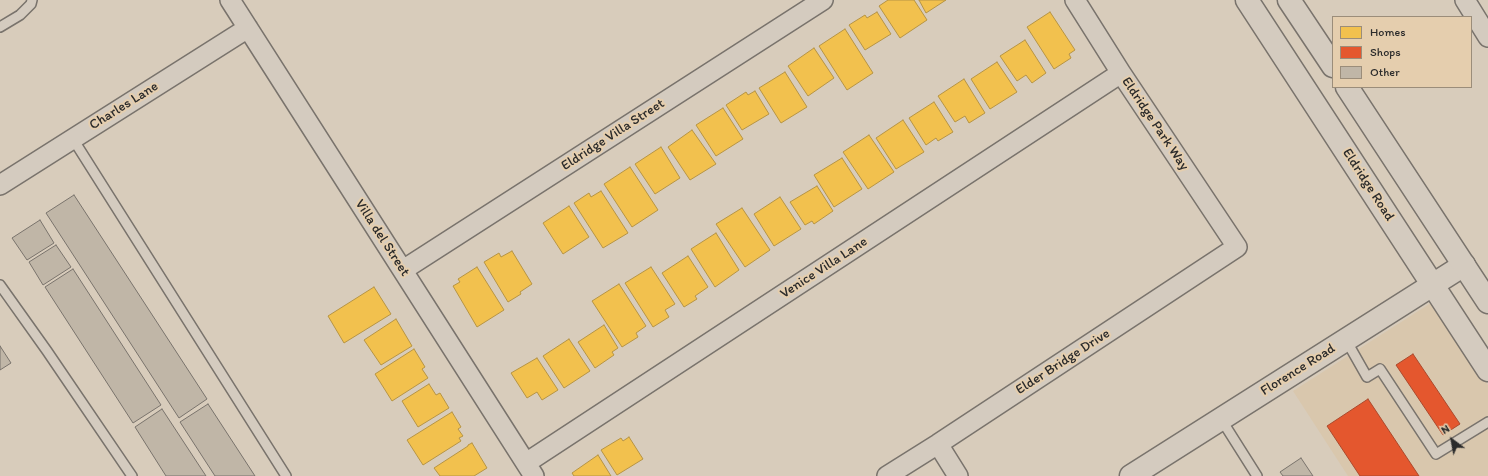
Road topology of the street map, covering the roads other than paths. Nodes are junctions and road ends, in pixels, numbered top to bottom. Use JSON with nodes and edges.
{"nodes":[{"id":1,"x":32,"y":0,"type":"edge"},
{"id":2,"x":230,"y":0,"type":"edge"},
{"id":3,"x":823,"y":0,"type":"edge"},
{"id":4,"x":1075,"y":0,"type":"edge"},
{"id":5,"x":1247,"y":0,"type":"edge"},
{"id":6,"x":1289,"y":0,"type":"edge"},
{"id":7,"x":1465,"y":0,"type":"edge"},
{"id":8,"x":0,"y":27,"type":"edge"},
{"id":9,"x":248,"y":28,"type":"junction"},
{"id":10,"x":1488,"y":36,"type":"edge"},
{"id":11,"x":1332,"y":64,"type":"edge"},
{"id":12,"x":1121,"y":73,"type":"junction"},
{"id":13,"x":1348,"y":88,"type":"edge"},
{"id":14,"x":73,"y":139,"type":"junction"},
{"id":15,"x":0,"y":185,"type":"edge"},
{"id":16,"x":1238,"y":247,"type":"joint"},
{"id":17,"x":1464,"y":265,"type":"junction"},
{"id":18,"x":402,"y":270,"type":"junction"},
{"id":19,"x":0,"y":285,"type":"edge"},
{"id":20,"x":1433,"y":285,"type":"junction"},
{"id":21,"x":1488,"y":302,"type":"edge"},
{"id":22,"x":1346,"y":340,"type":"junction"},
{"id":23,"x":1488,"y":370,"type":"edge"},
{"id":24,"x":1221,"y":419,"type":"junction"},
{"id":25,"x":1488,"y":422,"type":"edge"},
{"id":26,"x":938,"y":444,"type":"junction"},
{"id":27,"x":530,"y":469,"type":"edge"},
{"id":28,"x":132,"y":476,"type":"edge"},
{"id":29,"x":286,"y":476,"type":"edge"},
{"id":30,"x":888,"y":476,"type":"edge"},
{"id":31,"x":958,"y":476,"type":"edge"},
{"id":32,"x":1131,"y":476,"type":"edge"},
{"id":33,"x":1257,"y":476,"type":"edge"}],
"edges":[{"from":1,"to":8,"type":"lane"},
{"from":2,"to":9,"type":"street","name":"Villa del Street"},
{"from":3,"to":18,"type":"street","name":"Eldridge Villa Street"},
{"from":4,"to":12,"type":"street","name":"Eldridge Park Way"},
{"from":5,"to":20,"type":"main road","name":"Eldridge Road"},
{"from":6,"to":11,"type":"main road"},
{"from":7,"to":10,"type":"street"},
{"from":9,"to":14,"type":"street","name":"Charles Lane"},
{"from":9,"to":18,"type":"street","name":"Villa del Street"},
{"from":12,"to":16,"type":"street","name":"Eldridge Park Way"},
{"from":12,"to":27,"type":"street","name":"Venice Villa Lane"},
{"from":13,"to":17,"type":"main road"},
{"from":14,"to":15,"type":"street","name":"Charles Lane"},
{"from":14,"to":29,"type":"lane"},
{"from":16,"to":26,"type":"street","name":"Elder Bridge Drive"},
{"from":17,"to":20,"type":"main road","name":"Florence Road"},
{"from":17,"to":21,"type":"main road"},
{"from":18,"to":27,"type":"street","name":"Villa del Street"},
{"from":19,"to":28,"type":"lane"},
{"from":20,"to":22,"type":"main road","name":"Florence Road"},
{"from":20,"to":23,"type":"main road","name":"Eldridge Road"},
{"from":22,"to":24,"type":"main road","name":"Florence Road"},
{"from":22,"to":25,"type":"lane"},
{"from":24,"to":32,"type":"main road","name":"Florence Road"},
{"from":24,"to":33,"type":"lane"},
{"from":26,"to":30,"type":"street","name":"Elder Bridge Drive"},
{"from":26,"to":31,"type":"street"}]}
